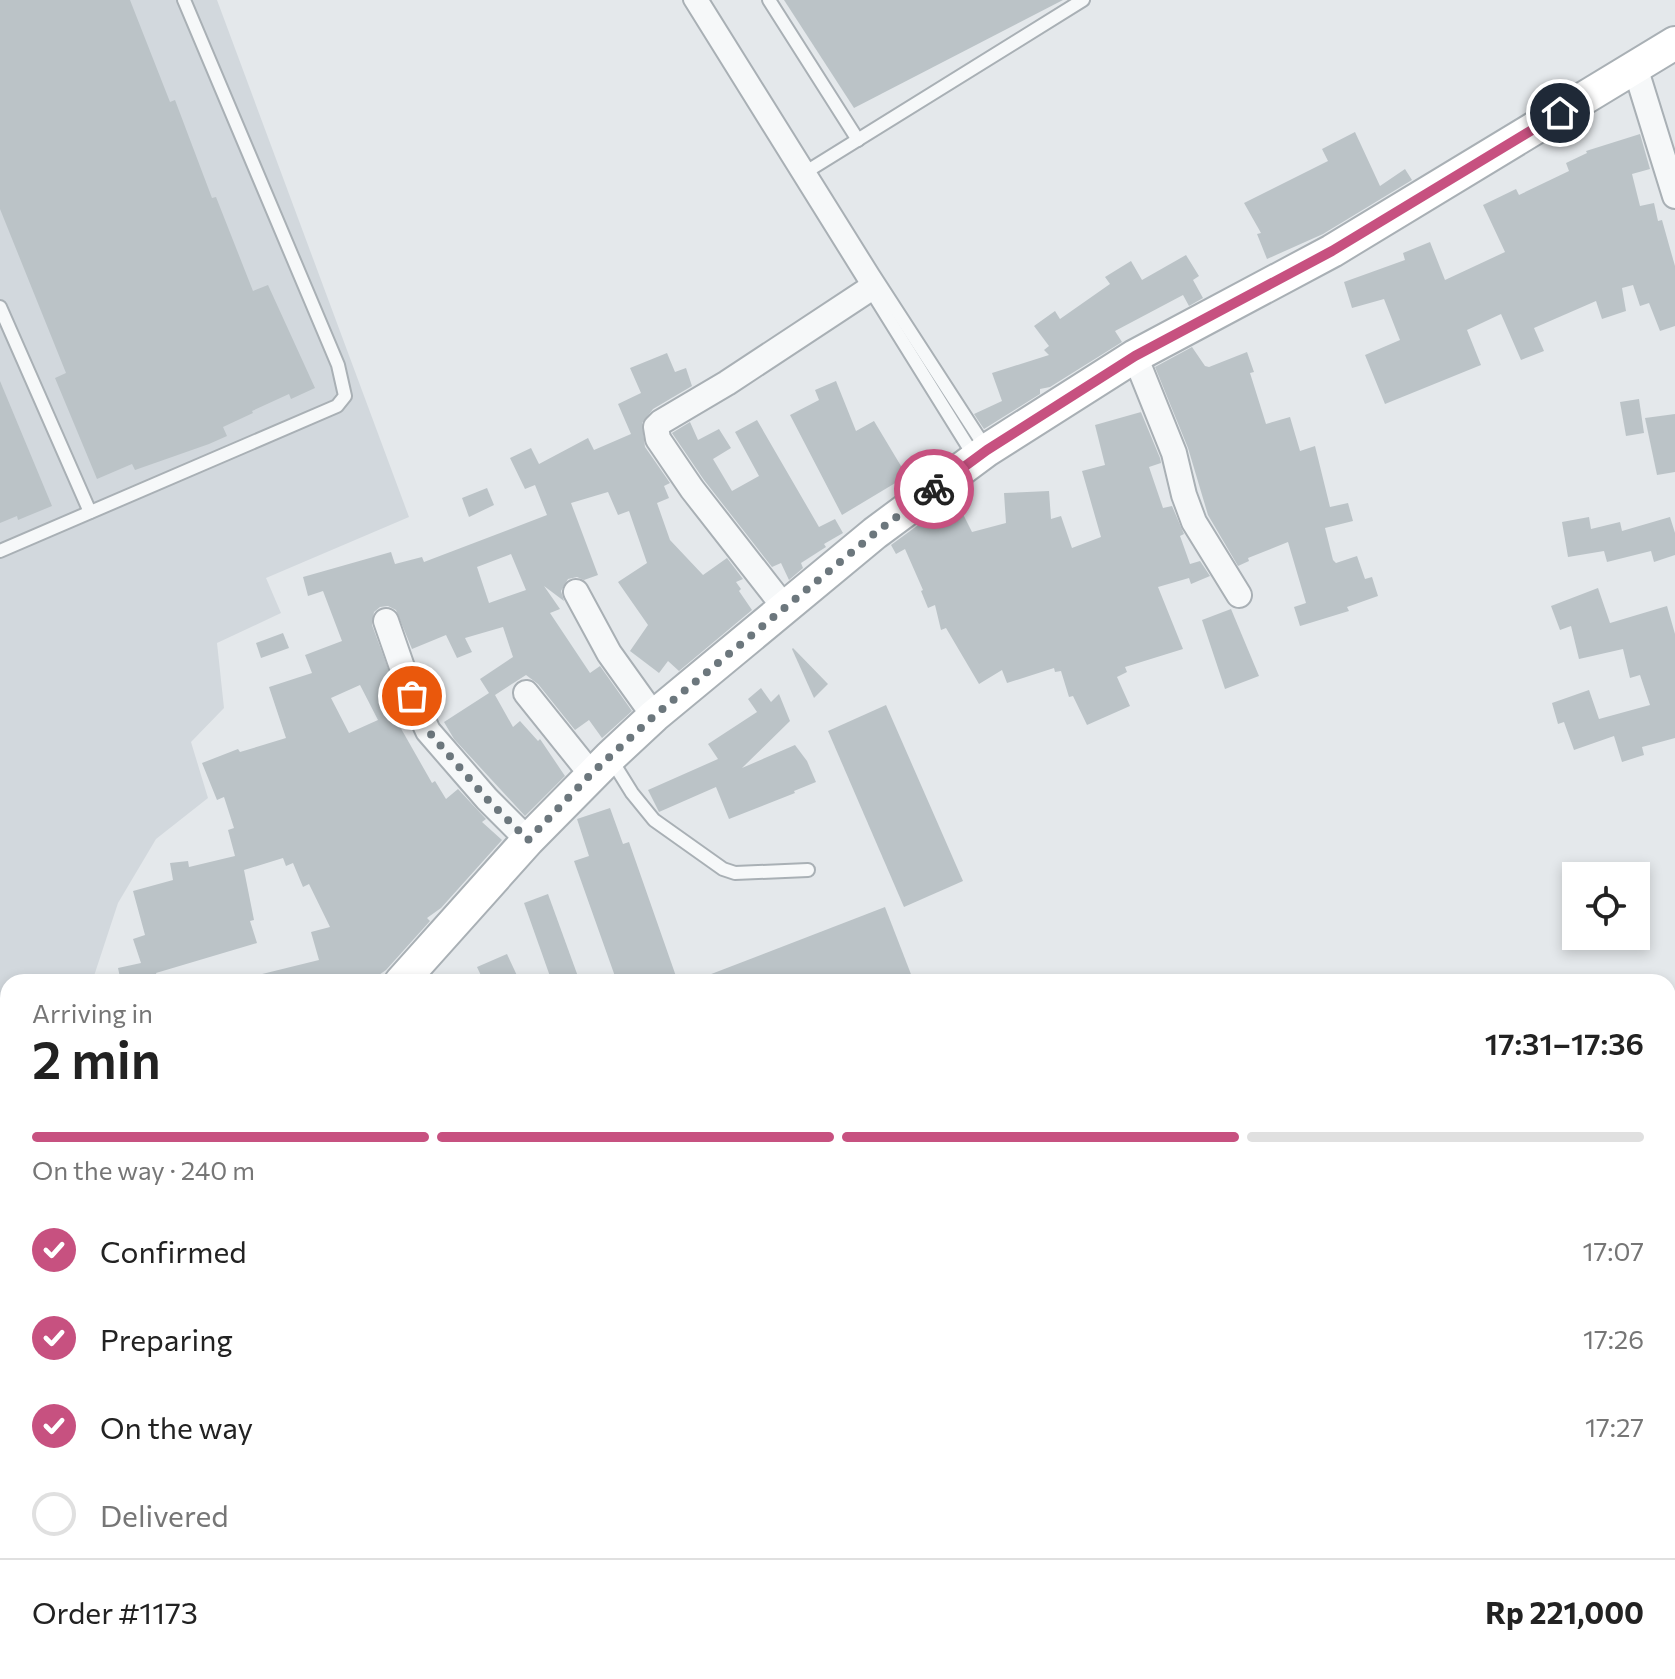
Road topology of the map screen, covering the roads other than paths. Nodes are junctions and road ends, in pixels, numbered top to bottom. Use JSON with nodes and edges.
{"nodes":[{"id":1,"x":184,"y":0,"type":"edge"},
{"id":2,"x":690,"y":0,"type":"edge"},
{"id":3,"x":702,"y":0,"type":"edge"},
{"id":4,"x":769,"y":0,"type":"edge"},
{"id":5,"x":1083,"y":0,"type":"edge"},
{"id":6,"x":1675,"y":43,"type":"edge"},
{"id":7,"x":1635,"y":67,"type":"junction"},
{"id":8,"x":858,"y":140,"type":"junction"},
{"id":9,"x":804,"y":174,"type":"junction"},
{"id":10,"x":1675,"y":196,"type":"edge"},
{"id":11,"x":868,"y":290,"type":"junction"},
{"id":12,"x":0,"y":307,"type":"edge"},
{"id":13,"x":1135,"y":356,"type":"junction"},
{"id":14,"x":981,"y":454,"type":"junction"},
{"id":15,"x":90,"y":512,"type":"junction"},
{"id":16,"x":0,"y":551,"type":"edge"},
{"id":17,"x":576,"y":592,"type":"dead end"},
{"id":18,"x":1239,"y":595,"type":"dead end"},
{"id":19,"x":785,"y":608,"type":"junction"},
{"id":20,"x":386,"y":621,"type":"dead end"},
{"id":21,"x":526,"y":693,"type":"dead end"},
{"id":22,"x":654,"y":716,"type":"junction"},
{"id":23,"x":601,"y":766,"type":"junction"},
{"id":24,"x":528,"y":840,"type":"junction"},
{"id":25,"x":808,"y":870,"type":"dead end"},
{"id":26,"x":408,"y":974,"type":"edge"}],
"edges":[{"from":1,"to":15,"type":"lane"},
{"from":2,"to":9,"type":"lane"},
{"from":3,"to":9,"type":"lane"},
{"from":4,"to":8,"type":"lane"},
{"from":5,"to":8,"type":"lane"},
{"from":6,"to":7,"type":"main road"},
{"from":7,"to":10,"type":"street"},
{"from":7,"to":13,"type":"main road"},
{"from":8,"to":9,"type":"lane"},
{"from":9,"to":11,"type":"lane"},
{"from":9,"to":14,"type":"lane"},
{"from":11,"to":14,"type":"lane"},
{"from":11,"to":19,"type":"street"},
{"from":12,"to":15,"type":"lane"},
{"from":13,"to":14,"type":"main road"},
{"from":13,"to":18,"type":"street"},
{"from":14,"to":19,"type":"main road"},
{"from":15,"to":16,"type":"lane"},
{"from":17,"to":22,"type":"street"},
{"from":19,"to":22,"type":"main road"},
{"from":20,"to":24,"type":"street"},
{"from":21,"to":23,"type":"street"},
{"from":22,"to":23,"type":"main road"},
{"from":23,"to":24,"type":"main road"},
{"from":23,"to":25,"type":"lane"},
{"from":24,"to":26,"type":"main road"}]}
